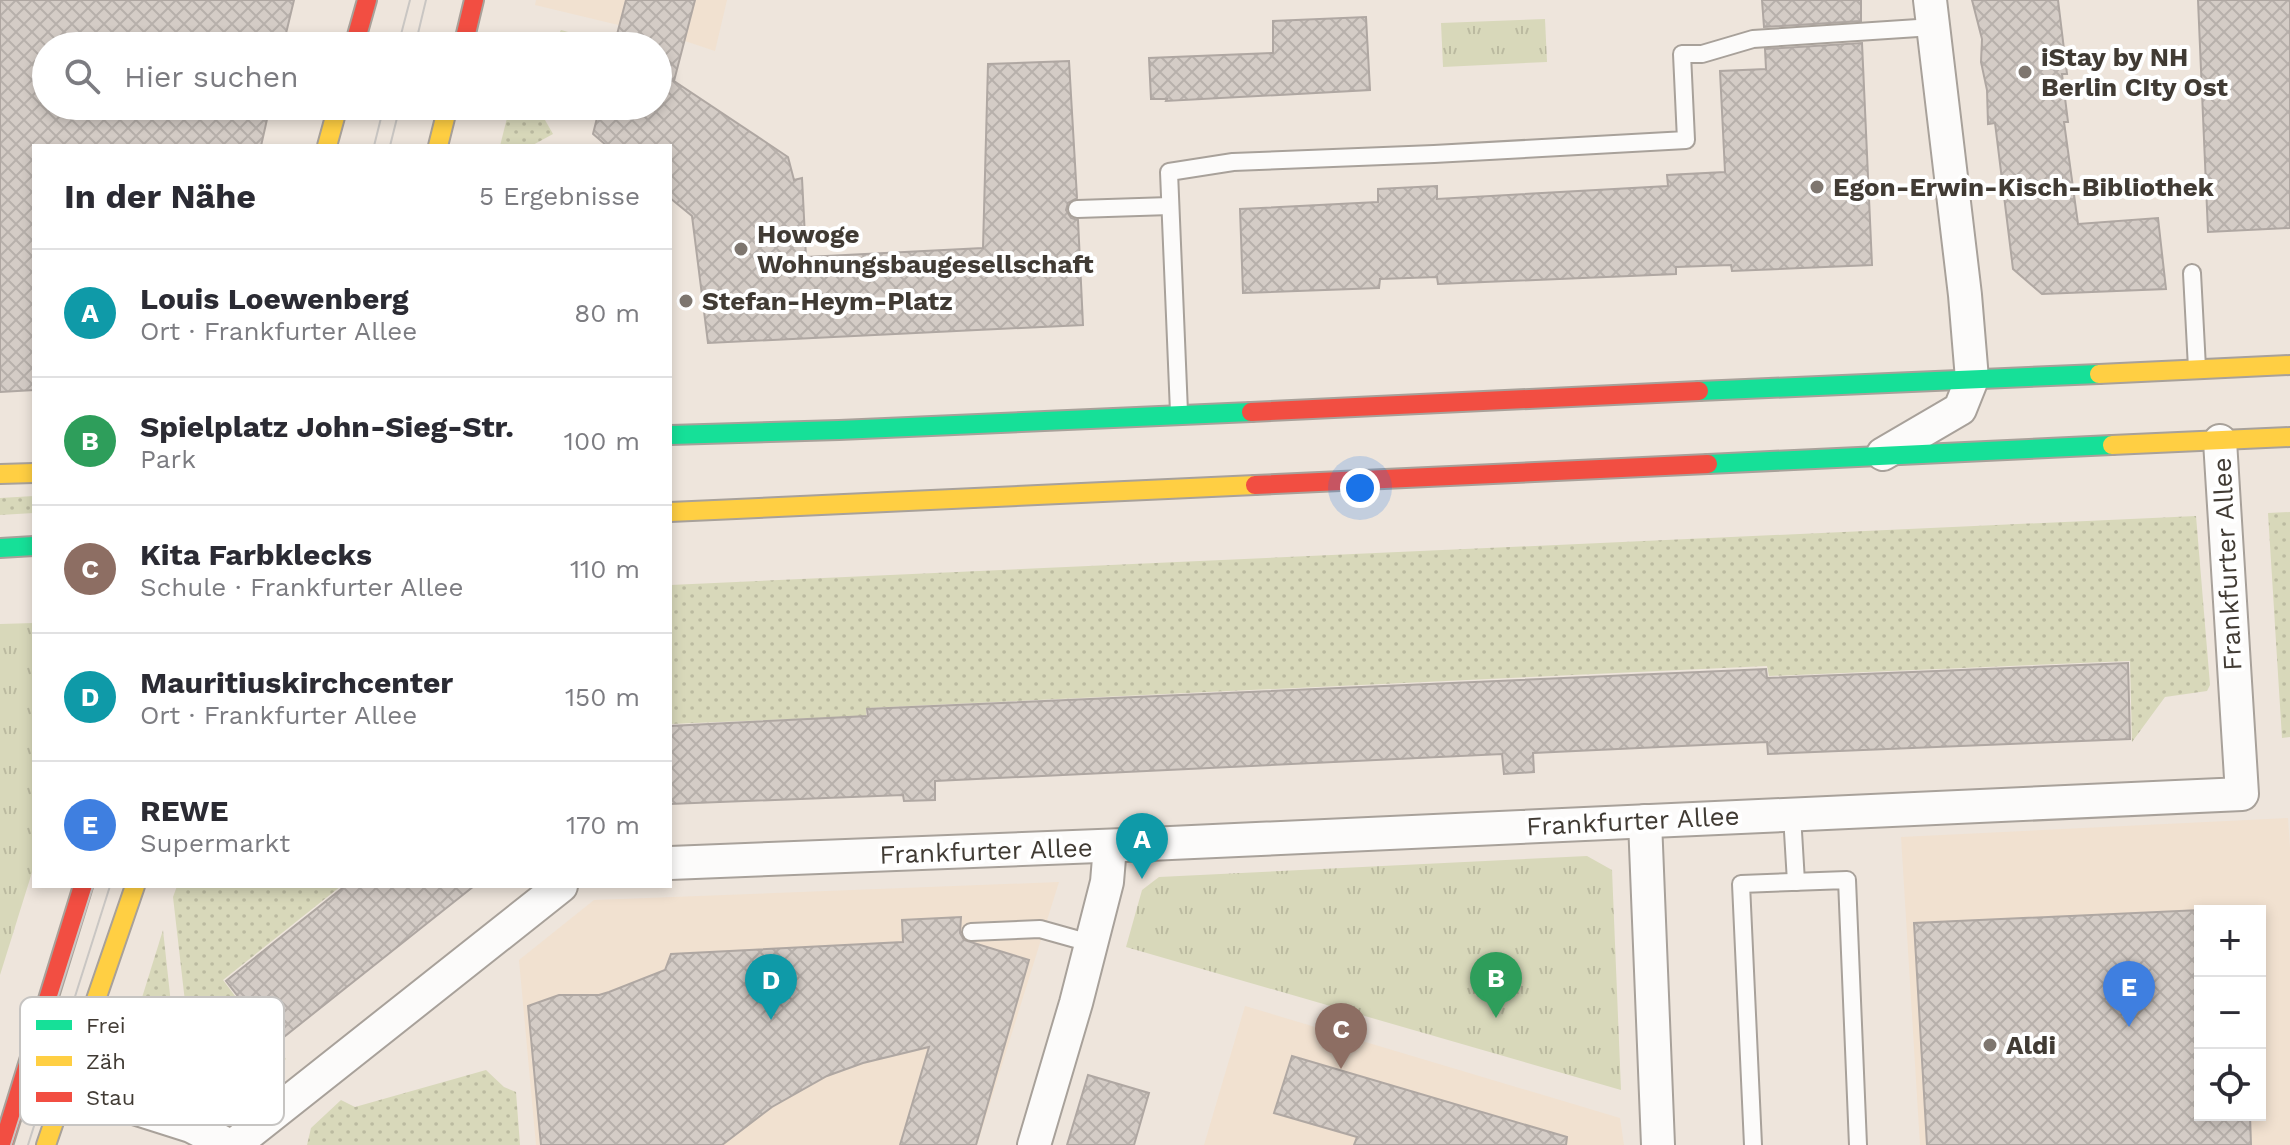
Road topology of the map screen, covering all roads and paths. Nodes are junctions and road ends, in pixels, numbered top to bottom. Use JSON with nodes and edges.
{"nodes":[{"id":1,"x":367,"y":0,"type":"edge"},
{"id":2,"x":474,"y":0,"type":"edge"},
{"id":3,"x":1932,"y":14,"type":"edge"},
{"id":4,"x":358,"y":32,"type":"edge"},
{"id":5,"x":466,"y":32,"type":"edge"},
{"id":6,"x":334,"y":120,"type":"edge"},
{"id":7,"x":444,"y":120,"type":"edge"},
{"id":8,"x":328,"y":144,"type":"edge"},
{"id":9,"x":438,"y":144,"type":"edge"},
{"id":10,"x":1170,"y":206,"type":"junction"},
{"id":11,"x":1077,"y":209,"type":"dead end"},
{"id":12,"x":2192,"y":273,"type":"dead end"},
{"id":13,"x":2290,"y":365,"type":"edge"},
{"id":14,"x":2197,"y":369,"type":"junction"},
{"id":15,"x":1972,"y":379,"type":"junction"},
{"id":16,"x":1179,"y":414,"type":"junction"},
{"id":17,"x":672,"y":435,"type":"edge"},
{"id":18,"x":2290,"y":437,"type":"edge"},
{"id":19,"x":2220,"y":441,"type":"junction"},
{"id":20,"x":1880,"y":456,"type":"junction"},
{"id":21,"x":32,"y":473,"type":"edge"},
{"id":22,"x":0,"y":474,"type":"edge"},
{"id":23,"x":672,"y":512,"type":"edge"},
{"id":24,"x":32,"y":546,"type":"edge"},
{"id":25,"x":0,"y":548,"type":"edge"},
{"id":26,"x":1792,"y":815,"type":"junction"},
{"id":27,"x":1645,"y":821,"type":"junction"},
{"id":28,"x":1110,"y":846,"type":"junction"},
{"id":29,"x":672,"y":863,"type":"edge"},
{"id":30,"x":1796,"y":882,"type":"junction"},
{"id":31,"x":82,"y":888,"type":"edge"},
{"id":32,"x":134,"y":888,"type":"edge"},
{"id":33,"x":558,"y":888,"type":"edge"},
{"id":34,"x":971,"y":932,"type":"dead end"},
{"id":35,"x":1090,"y":943,"type":"junction"},
{"id":36,"x":49,"y":997,"type":"edge"},
{"id":37,"x":96,"y":997,"type":"edge"},
{"id":38,"x":20,"y":1090,"type":"edge"},
{"id":39,"x":284,"y":1105,"type":"edge"},
{"id":40,"x":52,"y":1125,"type":"edge"},
{"id":41,"x":188,"y":1125,"type":"edge"},
{"id":42,"x":259,"y":1125,"type":"edge"},
{"id":43,"x":3,"y":1145,"type":"edge"},
{"id":44,"x":46,"y":1145,"type":"edge"},
{"id":45,"x":228,"y":1145,"type":"edge"},
{"id":46,"x":234,"y":1145,"type":"edge"},
{"id":47,"x":1034,"y":1145,"type":"edge"},
{"id":48,"x":1658,"y":1145,"type":"edge"},
{"id":49,"x":1753,"y":1145,"type":"edge"},
{"id":50,"x":1858,"y":1145,"type":"edge"}],
"edges":[{"from":1,"to":4,"type":"main road"},
{"from":2,"to":5,"type":"main road"},
{"from":3,"to":10,"type":"lane"},
{"from":3,"to":15,"type":"street"},
{"from":6,"to":8,"type":"main road"},
{"from":7,"to":9,"type":"main road"},
{"from":10,"to":11,"type":"lane"},
{"from":10,"to":16,"type":"lane"},
{"from":12,"to":14,"type":"lane"},
{"from":13,"to":14,"type":"main road"},
{"from":14,"to":15,"type":"main road"},
{"from":15,"to":16,"type":"main road"},
{"from":15,"to":20,"type":"street"},
{"from":16,"to":17,"type":"main road"},
{"from":18,"to":19,"type":"main road","name":"Frankfurter Allee"},
{"from":19,"to":20,"type":"main road","name":"Frankfurter Allee"},
{"from":19,"to":26,"type":"street","name":"Frankfurter Allee"},
{"from":20,"to":23,"type":"main road","name":"Frankfurter Allee"},
{"from":21,"to":22,"type":"main road"},
{"from":24,"to":25,"type":"main road"},
{"from":26,"to":27,"type":"street","name":"Frankfurter Allee"},
{"from":26,"to":30,"type":"lane"},
{"from":27,"to":28,"type":"street","name":"Frankfurter Allee"},
{"from":27,"to":48,"type":"street"},
{"from":28,"to":29,"type":"street","name":"Frankfurter Allee"},
{"from":28,"to":35,"type":"street"},
{"from":30,"to":49,"type":"lane"},
{"from":30,"to":50,"type":"lane"},
{"from":31,"to":36,"type":"main road"},
{"from":32,"to":37,"type":"main road"},
{"from":33,"to":39,"type":"street"},
{"from":34,"to":35,"type":"lane"},
{"from":35,"to":47,"type":"street"},
{"from":38,"to":43,"type":"main road"},
{"from":40,"to":44,"type":"main road"},
{"from":41,"to":45,"type":"street"},
{"from":42,"to":46,"type":"street"}]}
